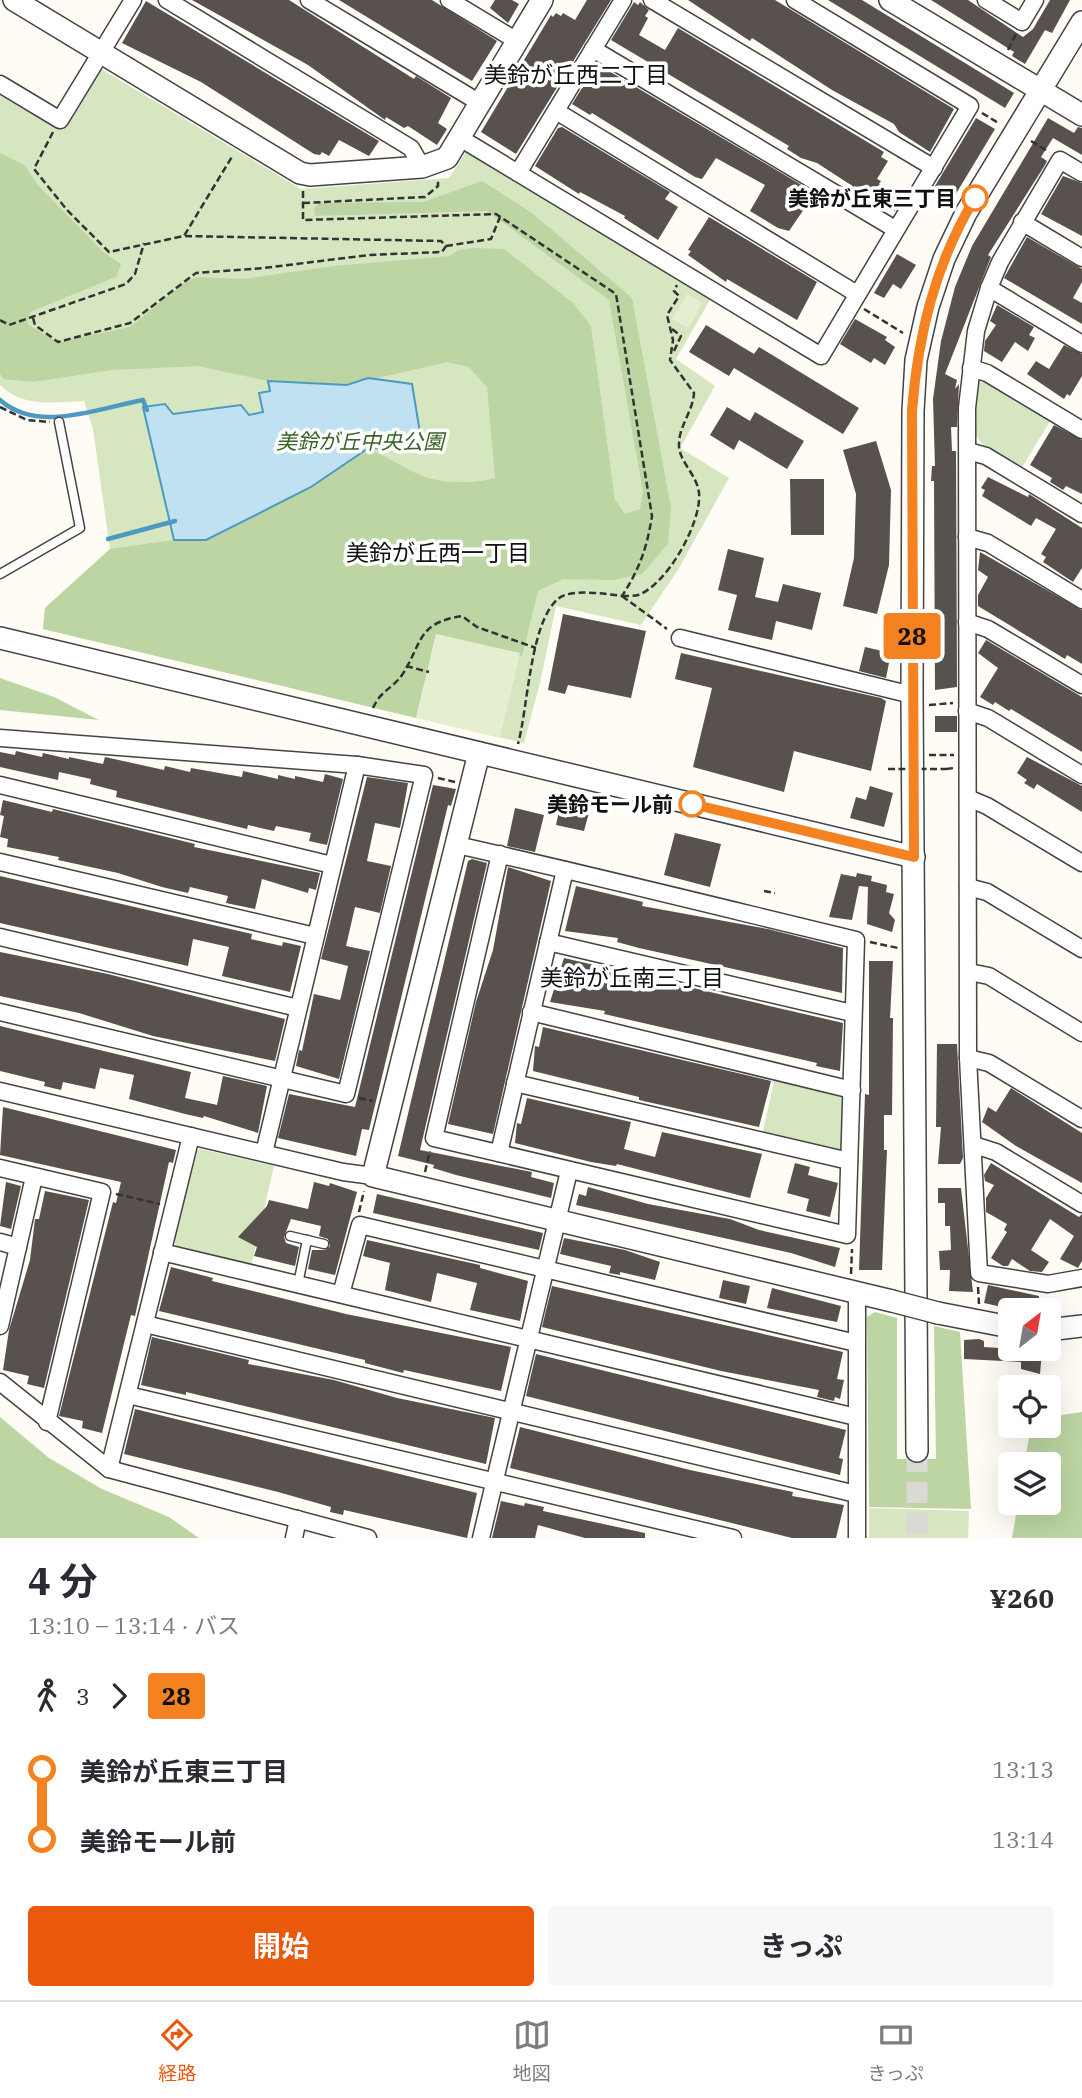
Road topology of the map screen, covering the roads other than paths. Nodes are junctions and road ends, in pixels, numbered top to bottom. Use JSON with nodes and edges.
{"nodes":[{"id":1,"x":14,"y":0,"type":"edge"},
{"id":2,"x":133,"y":0,"type":"edge"},
{"id":3,"x":167,"y":0,"type":"edge"},
{"id":4,"x":309,"y":0,"type":"edge"},
{"id":5,"x":449,"y":0,"type":"edge"},
{"id":6,"x":542,"y":0,"type":"edge"},
{"id":7,"x":622,"y":0,"type":"edge"},
{"id":8,"x":652,"y":0,"type":"edge"},
{"id":9,"x":795,"y":0,"type":"edge"},
{"id":10,"x":890,"y":0,"type":"edge"},
{"id":11,"x":986,"y":0,"type":"edge"},
{"id":12,"x":1035,"y":0,"type":"edge"},
{"id":13,"x":1082,"y":22,"type":"edge"},
{"id":14,"x":517,"y":41,"type":"junction"},
{"id":15,"x":593,"y":49,"type":"junction"},
{"id":16,"x":102,"y":54,"type":"junction"},
{"id":17,"x":0,"y":84,"type":"edge"},
{"id":18,"x":1041,"y":90,"type":"junction"},
{"id":19,"x":480,"y":103,"type":"junction"},
{"id":20,"x":556,"y":111,"type":"junction"},
{"id":21,"x":1082,"y":115,"type":"edge"},
{"id":22,"x":460,"y":138,"type":"junction"},
{"id":23,"x":934,"y":168,"type":"junction"},
{"id":24,"x":430,"y":173,"type":"junction"},
{"id":25,"x":518,"y":173,"type":"junction"},
{"id":26,"x":1082,"y":173,"type":"edge"},
{"id":27,"x":1022,"y":222,"type":"junction"},
{"id":28,"x":895,"y":229,"type":"junction"},
{"id":29,"x":1082,"y":258,"type":"edge"},
{"id":30,"x":989,"y":288,"type":"junction"},
{"id":31,"x":855,"y":298,"type":"junction"},
{"id":32,"x":1082,"y":344,"type":"edge"},
{"id":33,"x":971,"y":368,"type":"junction"},
{"id":34,"x":59,"y":422,"type":"road end"},
{"id":35,"x":1082,"y":430,"type":"edge"},
{"id":36,"x":968,"y":452,"type":"junction"},
{"id":37,"x":1082,"y":514,"type":"edge"},
{"id":38,"x":967,"y":537,"type":"junction"},
{"id":39,"x":0,"y":574,"type":"edge"},
{"id":40,"x":1082,"y":600,"type":"edge"},
{"id":41,"x":967,"y":622,"type":"junction"},
{"id":42,"x":0,"y":638,"type":"edge"},
{"id":43,"x":680,"y":638,"type":"road end"},
{"id":44,"x":1082,"y":685,"type":"edge"},
{"id":45,"x":912,"y":695,"type":"junction"},
{"id":46,"x":964,"y":707,"type":"junction"},
{"id":47,"x":0,"y":738,"type":"edge"},
{"id":48,"x":479,"y":752,"type":"junction"},
{"id":49,"x":357,"y":765,"type":"junction"},
{"id":50,"x":1082,"y":775,"type":"edge"},
{"id":51,"x":0,"y":785,"type":"edge"},
{"id":52,"x":968,"y":798,"type":"junction"},
{"id":53,"x":457,"y":845,"type":"junction"},
{"id":54,"x":500,"y":854,"type":"junction"},
{"id":55,"x":914,"y":857,"type":"junction"},
{"id":56,"x":0,"y":862,"type":"edge"},
{"id":57,"x":1082,"y":863,"type":"edge"},
{"id":58,"x":332,"y":865,"type":"junction"},
{"id":59,"x":565,"y":870,"type":"junction"},
{"id":60,"x":968,"y":887,"type":"junction"},
{"id":61,"x":315,"y":936,"type":"junction"},
{"id":62,"x":0,"y":937,"type":"edge"},
{"id":63,"x":548,"y":942,"type":"junction"},
{"id":64,"x":1082,"y":949,"type":"edge"},
{"id":65,"x":969,"y":972,"type":"junction"},
{"id":66,"x":298,"y":1007,"type":"junction"},
{"id":67,"x":0,"y":1012,"type":"edge"},
{"id":68,"x":531,"y":1012,"type":"junction"},
{"id":69,"x":852,"y":1013,"type":"junction"},
{"id":70,"x":1082,"y":1033,"type":"edge"},
{"id":71,"x":968,"y":1058,"type":"junction"},
{"id":72,"x":281,"y":1079,"type":"junction"},
{"id":73,"x":515,"y":1083,"type":"junction"},
{"id":74,"x":852,"y":1090,"type":"junction"},
{"id":75,"x":0,"y":1091,"type":"edge"},
{"id":76,"x":1082,"y":1119,"type":"edge"},
{"id":77,"x":191,"y":1136,"type":"junction"},
{"id":78,"x":974,"y":1145,"type":"junction"},
{"id":79,"x":264,"y":1153,"type":"junction"},
{"id":80,"x":499,"y":1153,"type":"junction"},
{"id":81,"x":849,"y":1161,"type":"junction"},
{"id":82,"x":0,"y":1168,"type":"edge"},
{"id":83,"x":569,"y":1171,"type":"junction"},
{"id":84,"x":34,"y":1177,"type":"junction"},
{"id":85,"x":370,"y":1181,"type":"junction"},
{"id":86,"x":1082,"y":1204,"type":"edge"},
{"id":87,"x":558,"y":1222,"type":"junction"},
{"id":88,"x":290,"y":1236,"type":"dead end"},
{"id":89,"x":307,"y":1240,"type":"junction"},
{"id":90,"x":0,"y":1242,"type":"edge"},
{"id":91,"x":324,"y":1244,"type":"dead end"},
{"id":92,"x":18,"y":1247,"type":"junction"},
{"id":93,"x":162,"y":1252,"type":"junction"},
{"id":94,"x":546,"y":1270,"type":"junction"},
{"id":95,"x":1082,"y":1278,"type":"edge"},
{"id":96,"x":298,"y":1284,"type":"junction"},
{"id":97,"x":854,"y":1287,"type":"junction"},
{"id":98,"x":341,"y":1294,"type":"junction"},
{"id":99,"x":145,"y":1324,"type":"junction"},
{"id":100,"x":0,"y":1326,"type":"edge"},
{"id":101,"x":998,"y":1326,"type":"edge"},
{"id":102,"x":1082,"y":1326,"type":"edge"},
{"id":103,"x":1061,"y":1328,"type":"edge"},
{"id":104,"x":527,"y":1340,"type":"junction"},
{"id":105,"x":856,"y":1343,"type":"junction"},
{"id":106,"x":0,"y":1382,"type":"edge"},
{"id":107,"x":128,"y":1395,"type":"junction"},
{"id":108,"x":511,"y":1411,"type":"junction"},
{"id":109,"x":856,"y":1417,"type":"junction"},
{"id":110,"x":47,"y":1422,"type":"junction"},
{"id":111,"x":917,"y":1451,"type":"tunnel mouth"},
{"id":112,"x":110,"y":1469,"type":"junction"},
{"id":113,"x":494,"y":1482,"type":"junction"},
{"id":114,"x":856,"y":1493,"type":"junction"},
{"id":115,"x":298,"y":1519,"type":"junction"},
{"id":116,"x":293,"y":1538,"type":"edge"},
{"id":117,"x":368,"y":1538,"type":"edge"},
{"id":118,"x":481,"y":1538,"type":"edge"},
{"id":119,"x":733,"y":1538,"type":"edge"},
{"id":120,"x":857,"y":1538,"type":"edge"}],
"edges":[{"from":1,"to":16,"type":"street"},
{"from":2,"to":16,"type":"street"},
{"from":3,"to":24,"type":"street"},
{"from":4,"to":19,"type":"street"},
{"from":5,"to":14,"type":"street"},
{"from":6,"to":14,"type":"street"},
{"from":7,"to":15,"type":"street"},
{"from":8,"to":23,"type":"street"},
{"from":9,"to":23,"type":"street"},
{"from":10,"to":18,"type":"street"},
{"from":11,"to":12,"type":"street"},
{"from":13,"to":18,"type":"street"},
{"from":14,"to":19,"type":"street"},
{"from":15,"to":20,"type":"street"},
{"from":15,"to":28,"type":"street"},
{"from":16,"to":17,"type":"street"},
{"from":16,"to":24,"type":"street"},
{"from":18,"to":21,"type":"street"},
{"from":18,"to":45,"type":"street"},
{"from":19,"to":22,"type":"street"},
{"from":20,"to":25,"type":"street"},
{"from":20,"to":31,"type":"street"},
{"from":22,"to":24,"type":"street"},
{"from":22,"to":25,"type":"street"},
{"from":23,"to":28,"type":"street"},
{"from":25,"to":31,"type":"street"},
{"from":26,"to":27,"type":"street"},
{"from":27,"to":29,"type":"street"},
{"from":27,"to":30,"type":"street"},
{"from":28,"to":31,"type":"street"},
{"from":30,"to":32,"type":"street"},
{"from":30,"to":33,"type":"street"},
{"from":33,"to":35,"type":"street"},
{"from":33,"to":36,"type":"street"},
{"from":34,"to":39,"type":"lane"},
{"from":36,"to":37,"type":"street"},
{"from":36,"to":38,"type":"street"},
{"from":38,"to":40,"type":"street"},
{"from":38,"to":41,"type":"street"},
{"from":41,"to":44,"type":"street"},
{"from":41,"to":46,"type":"street"},
{"from":42,"to":48,"type":"street"},
{"from":43,"to":45,"type":"street"},
{"from":45,"to":55,"type":"street"},
{"from":46,"to":50,"type":"street"},
{"from":46,"to":52,"type":"street"},
{"from":47,"to":49,"type":"street"},
{"from":48,"to":53,"type":"street"},
{"from":48,"to":55,"type":"street"},
{"from":49,"to":58,"type":"street"},
{"from":49,"to":72,"type":"street"},
{"from":51,"to":58,"type":"street"},
{"from":52,"to":57,"type":"street"},
{"from":52,"to":60,"type":"street"},
{"from":53,"to":54,"type":"street"},
{"from":53,"to":85,"type":"street"},
{"from":54,"to":59,"type":"street"},
{"from":54,"to":80,"type":"street"},
{"from":55,"to":111,"type":"street"},
{"from":56,"to":61,"type":"street"},
{"from":58,"to":61,"type":"street"},
{"from":59,"to":63,"type":"street"},
{"from":59,"to":69,"type":"street"},
{"from":60,"to":64,"type":"street"},
{"from":60,"to":65,"type":"street"},
{"from":61,"to":66,"type":"street"},
{"from":62,"to":66,"type":"street"},
{"from":63,"to":68,"type":"street"},
{"from":63,"to":69,"type":"street"},
{"from":65,"to":70,"type":"street"},
{"from":65,"to":71,"type":"street"},
{"from":66,"to":72,"type":"street"},
{"from":67,"to":72,"type":"street"},
{"from":68,"to":73,"type":"street"},
{"from":68,"to":74,"type":"street"},
{"from":69,"to":74,"type":"street"},
{"from":71,"to":76,"type":"street"},
{"from":71,"to":78,"type":"street"},
{"from":72,"to":79,"type":"street"},
{"from":73,"to":80,"type":"street"},
{"from":73,"to":81,"type":"street"},
{"from":74,"to":81,"type":"street"},
{"from":75,"to":77,"type":"street"},
{"from":77,"to":79,"type":"street"},
{"from":77,"to":93,"type":"street"},
{"from":78,"to":86,"type":"street"},
{"from":78,"to":95,"type":"street"},
{"from":79,"to":85,"type":"street"},
{"from":80,"to":83,"type":"street"},
{"from":81,"to":83,"type":"street"},
{"from":82,"to":84,"type":"street"},
{"from":83,"to":87,"type":"street"},
{"from":84,"to":92,"type":"street"},
{"from":84,"to":110,"type":"street"},
{"from":85,"to":87,"type":"street"},
{"from":87,"to":94,"type":"street"},
{"from":87,"to":97,"type":"street"},
{"from":88,"to":89,"type":"lane"},
{"from":89,"to":91,"type":"lane"},
{"from":89,"to":96,"type":"lane"},
{"from":90,"to":92,"type":"street"},
{"from":92,"to":100,"type":"street"},
{"from":93,"to":96,"type":"street"},
{"from":93,"to":99,"type":"street"},
{"from":94,"to":98,"type":"street"},
{"from":94,"to":104,"type":"street"},
{"from":94,"to":105,"type":"street"},
{"from":96,"to":98,"type":"street"},
{"from":97,"to":101,"type":"street","bridge":true},
{"from":97,"to":105,"type":"street"},
{"from":98,"to":104,"type":"street"},
{"from":99,"to":107,"type":"street"},
{"from":99,"to":108,"type":"street"},
{"from":102,"to":103,"type":"street"},
{"from":104,"to":108,"type":"street"},
{"from":104,"to":109,"type":"street"},
{"from":105,"to":109,"type":"street"},
{"from":106,"to":110,"type":"street"},
{"from":107,"to":112,"type":"street"},
{"from":107,"to":113,"type":"street"},
{"from":108,"to":113,"type":"street"},
{"from":108,"to":114,"type":"street"},
{"from":109,"to":114,"type":"street"},
{"from":110,"to":112,"type":"street"},
{"from":112,"to":115,"type":"street"},
{"from":113,"to":118,"type":"street"},
{"from":113,"to":119,"type":"street"},
{"from":114,"to":120,"type":"street"},
{"from":115,"to":116,"type":"street"},
{"from":115,"to":117,"type":"street"}]}
